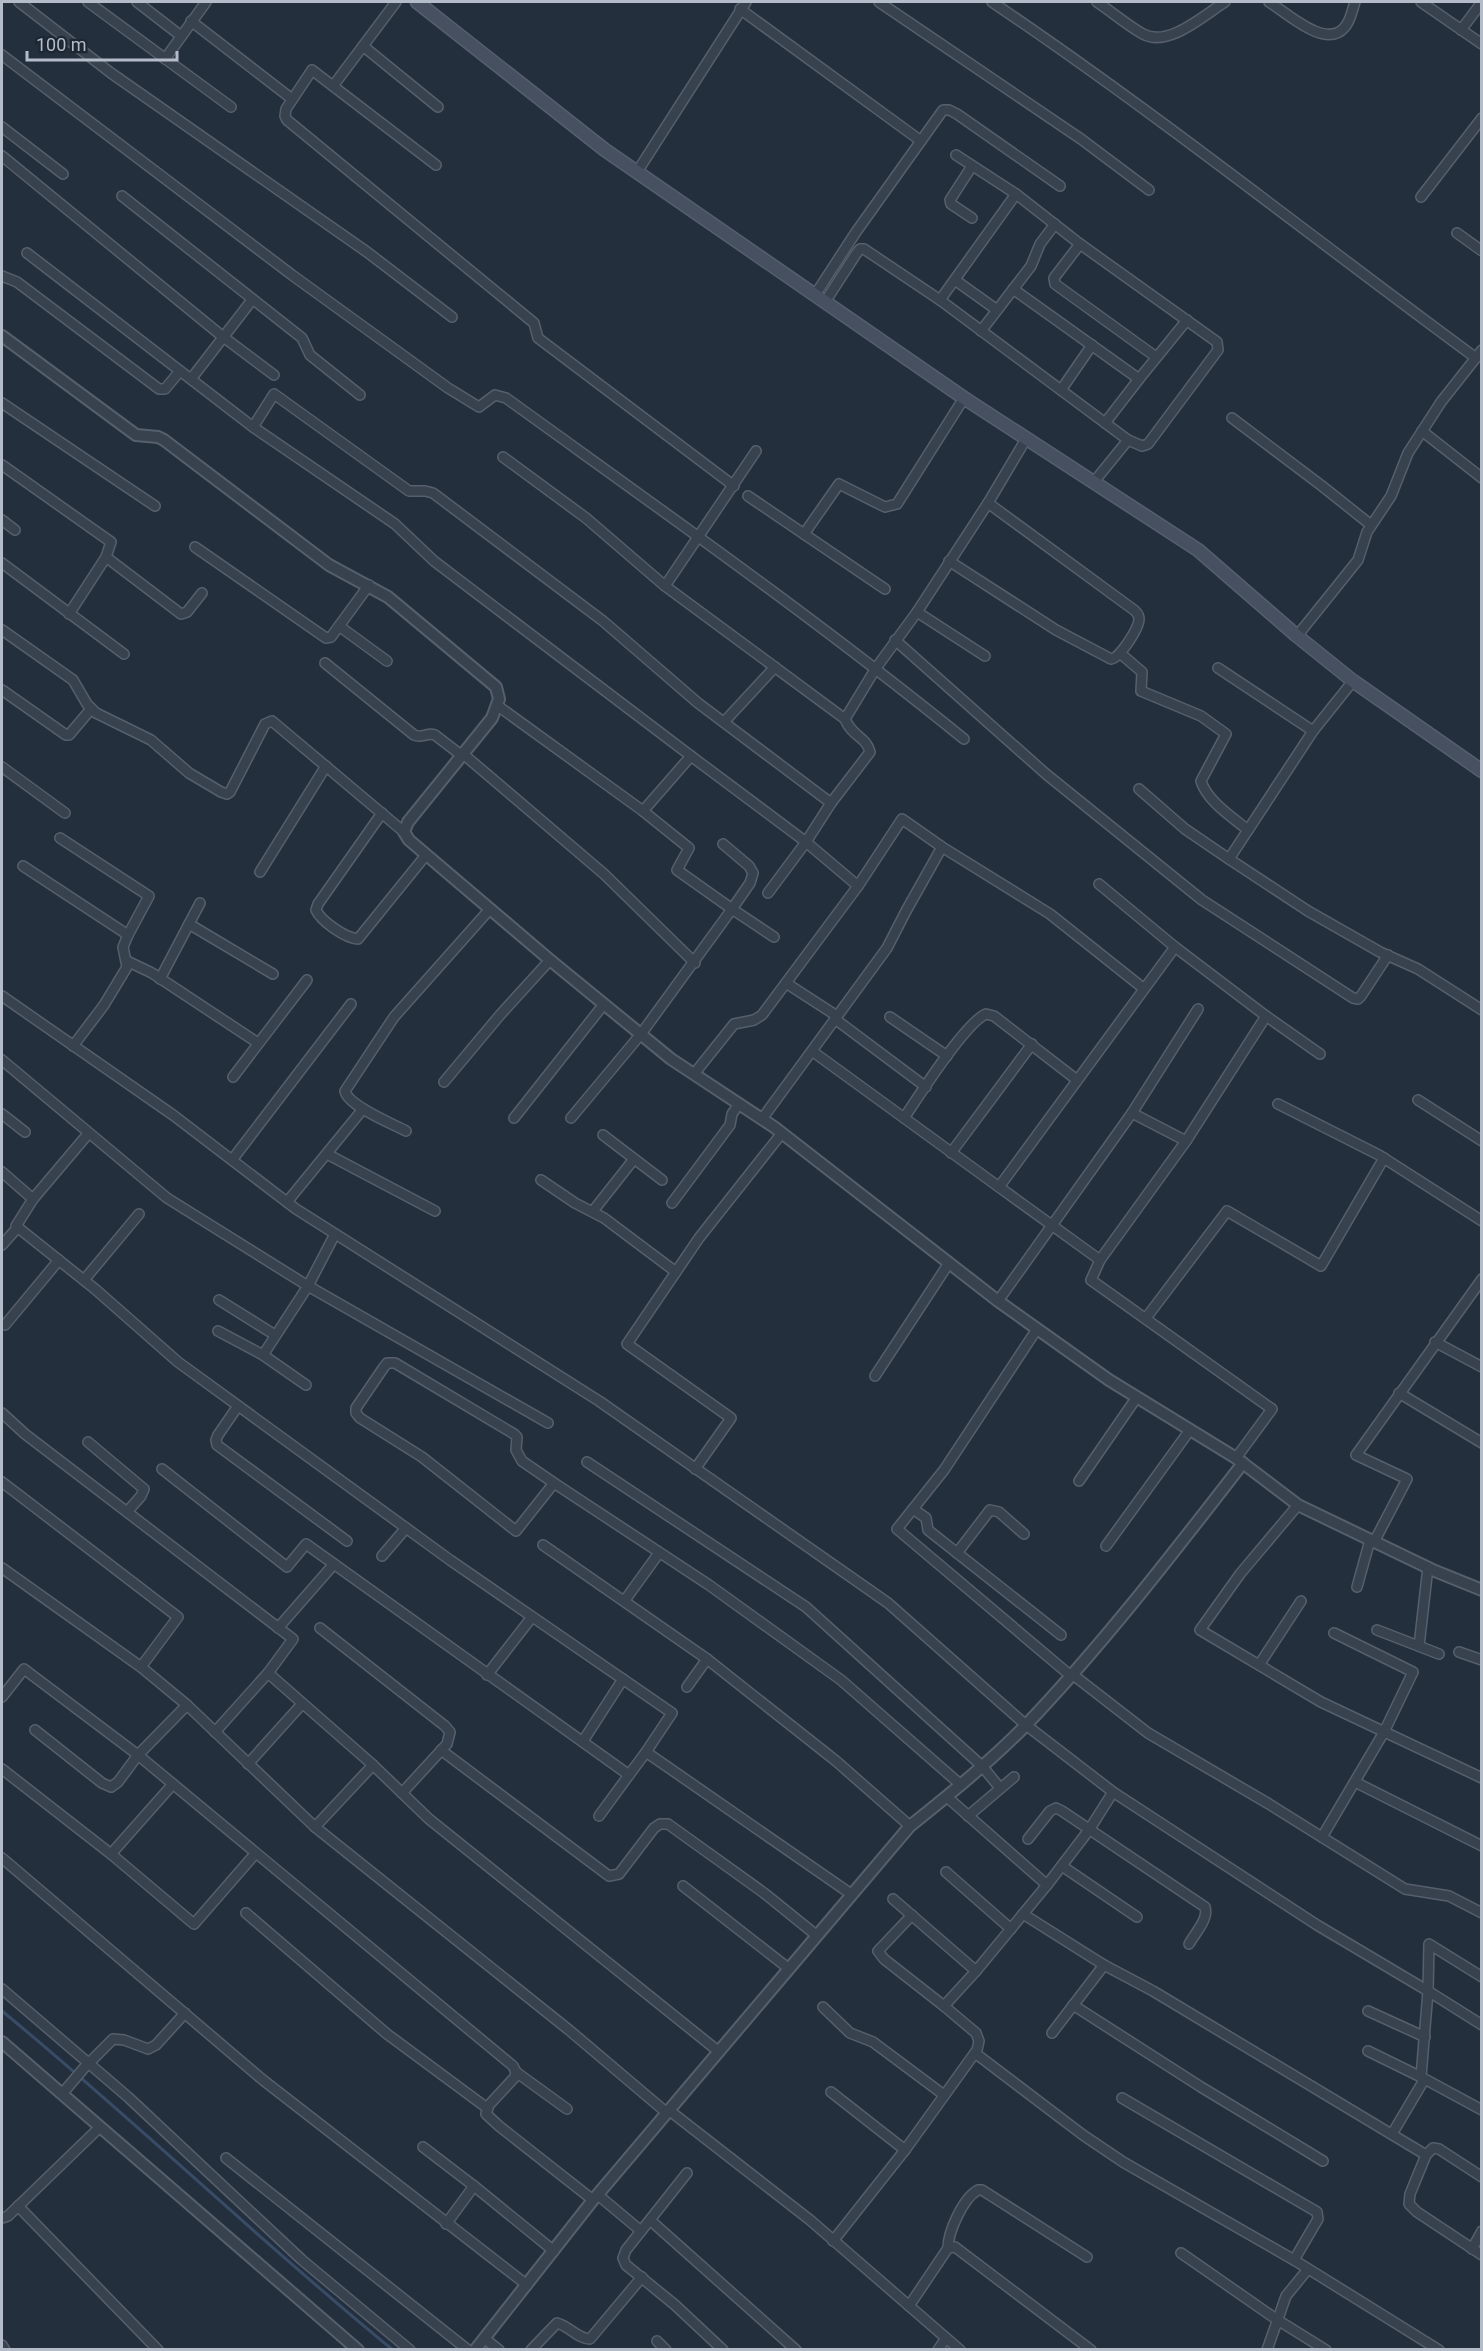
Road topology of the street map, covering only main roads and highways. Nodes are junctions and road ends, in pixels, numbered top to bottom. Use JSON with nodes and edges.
{"nodes":[{"id":1,"x":417,"y":2,"type":"edge"},
{"id":2,"x":1482,"y":771,"type":"edge"}],
"edges":[{"from":1,"to":2,"type":"main road"}]}
